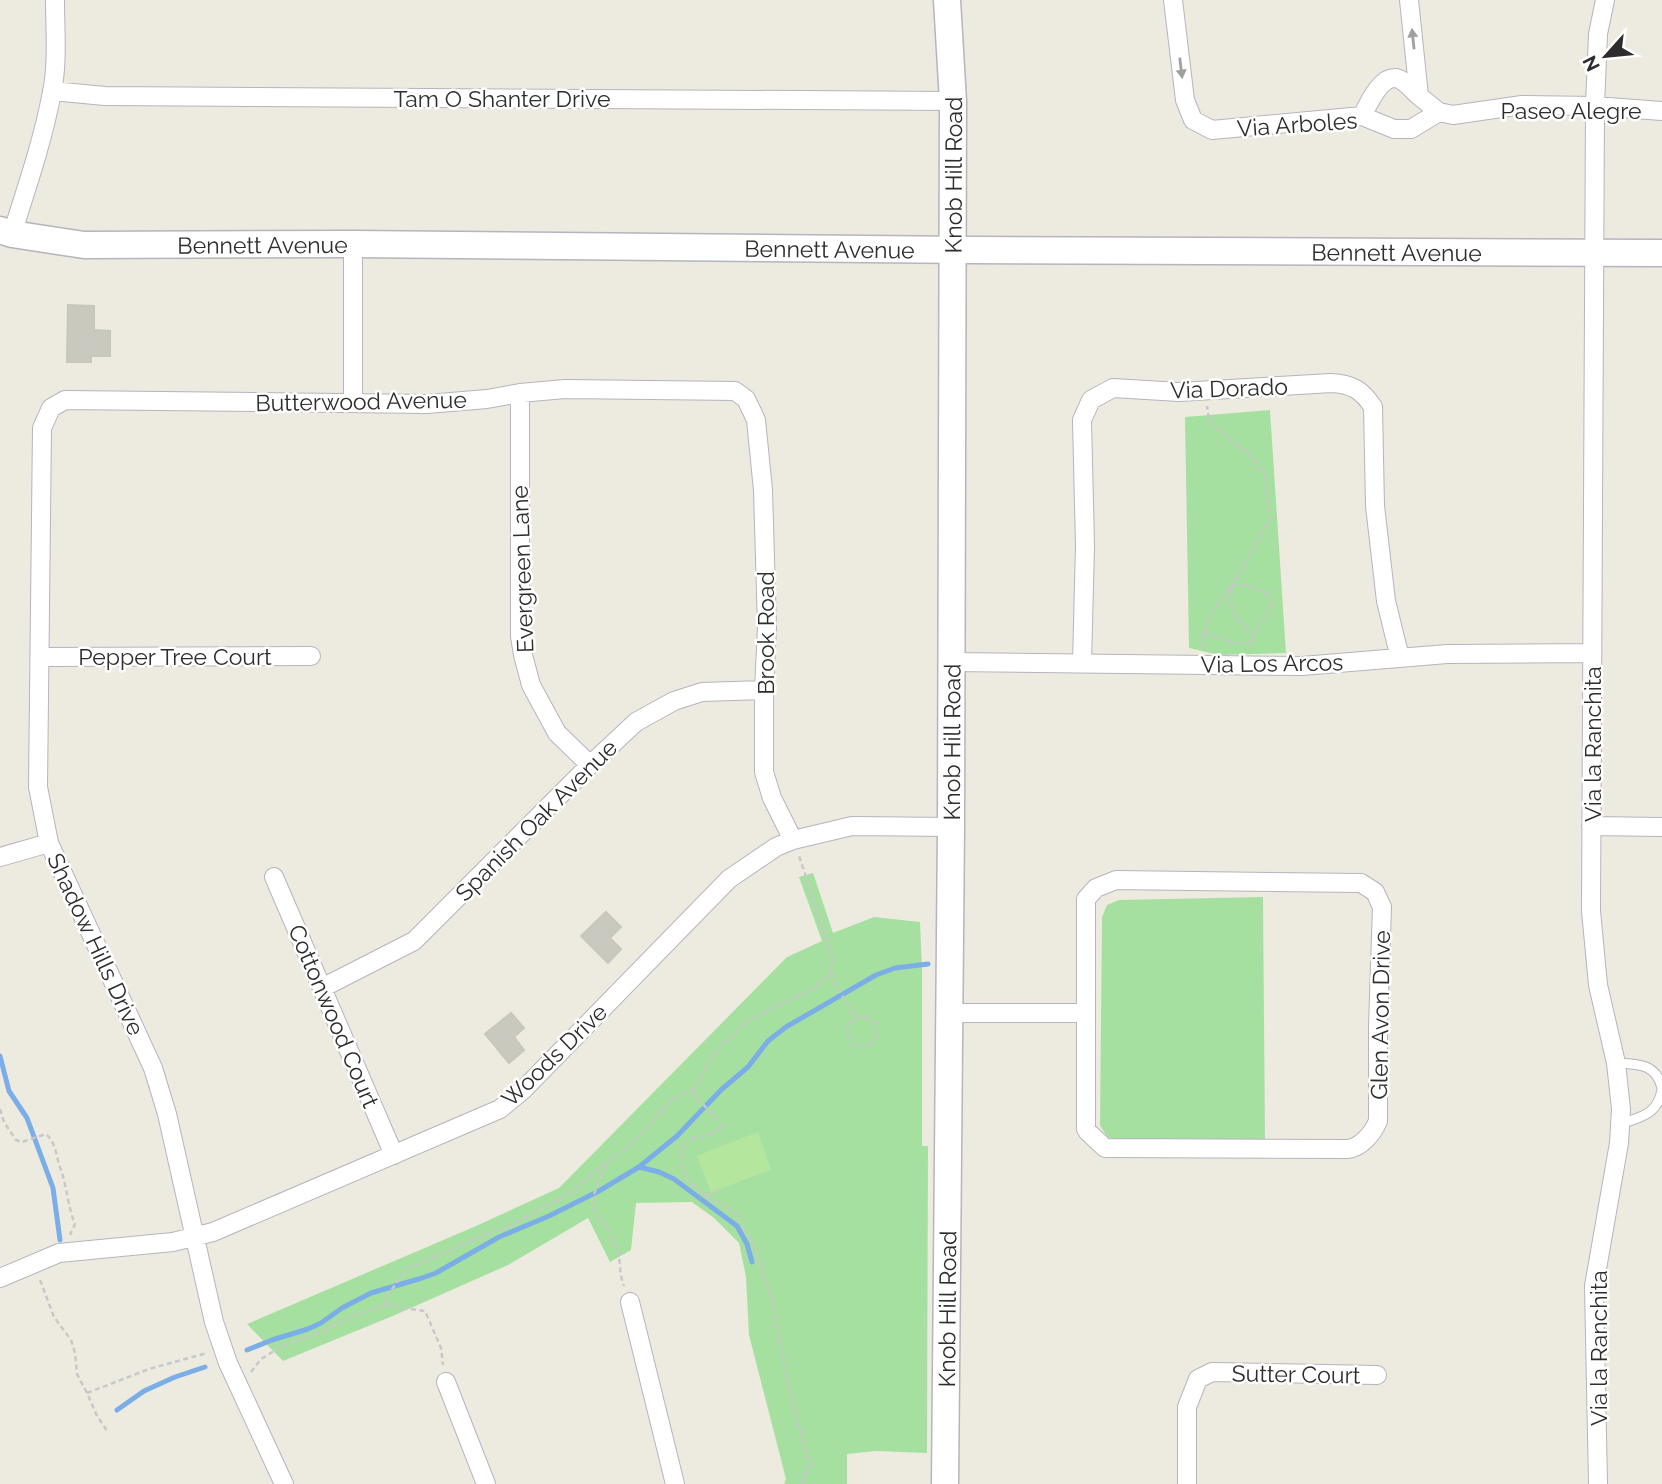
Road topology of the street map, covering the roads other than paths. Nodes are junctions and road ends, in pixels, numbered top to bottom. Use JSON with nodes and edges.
{"nodes":[{"id":1,"x":55,"y":0,"type":"edge"},
{"id":2,"x":947,"y":0,"type":"edge"},
{"id":3,"x":1174,"y":0,"type":"edge"},
{"id":4,"x":1409,"y":0,"type":"edge"},
{"id":5,"x":1605,"y":0,"type":"edge"},
{"id":6,"x":52,"y":91,"type":"junction"},
{"id":7,"x":1419,"y":96,"type":"junction"},
{"id":8,"x":953,"y":101,"type":"junction"},
{"id":9,"x":1595,"y":106,"type":"junction"},
{"id":10,"x":1662,"y":111,"type":"edge"},
{"id":11,"x":1439,"y":112,"type":"junction"},
{"id":12,"x":1362,"y":116,"type":"junction"},
{"id":13,"x":6,"y":232,"type":"edge"},
{"id":14,"x":353,"y":244,"type":"junction"},
{"id":15,"x":952,"y":250,"type":"junction"},
{"id":16,"x":1595,"y":253,"type":"junction"},
{"id":17,"x":1662,"y":253,"type":"edge"},
{"id":18,"x":520,"y":393,"type":"junction"},
{"id":19,"x":75,"y":401,"type":"joint"},
{"id":20,"x":353,"y":403,"type":"junction"},
{"id":21,"x":756,"y":419,"type":"joint"},
{"id":22,"x":1592,"y":653,"type":"junction"},
{"id":23,"x":311,"y":656,"type":"dead end"},
{"id":24,"x":40,"y":657,"type":"junction"},
{"id":25,"x":1400,"y":659,"type":"junction"},
{"id":26,"x":951,"y":662,"type":"junction"},
{"id":27,"x":1082,"y":663,"type":"junction"},
{"id":28,"x":764,"y":690,"type":"junction"},
{"id":29,"x":590,"y":765,"type":"junction"},
{"id":30,"x":1591,"y":826,"type":"junction"},
{"id":31,"x":951,"y":827,"type":"junction"},
{"id":32,"x":1662,"y":827,"type":"edge"},
{"id":33,"x":793,"y":840,"type":"junction"},
{"id":34,"x":49,"y":842,"type":"junction"},
{"id":35,"x":0,"y":857,"type":"edge"},
{"id":36,"x":274,"y":877,"type":"dead end"},
{"id":37,"x":322,"y":988,"type":"junction"},
{"id":38,"x":950,"y":1013,"type":"junction"},
{"id":39,"x":1086,"y":1013,"type":"junction"},
{"id":40,"x":1616,"y":1063,"type":"junction"},
{"id":41,"x":1662,"y":1089,"type":"edge"},
{"id":42,"x":1621,"y":1124,"type":"junction"},
{"id":43,"x":394,"y":1156,"type":"junction"},
{"id":44,"x":194,"y":1236,"type":"junction"},
{"id":45,"x":0,"y":1278,"type":"edge"},
{"id":46,"x":630,"y":1302,"type":"road end"},
{"id":47,"x":1377,"y":1375,"type":"dead end"},
{"id":48,"x":446,"y":1382,"type":"road end"},
{"id":49,"x":284,"y":1484,"type":"edge"},
{"id":50,"x":486,"y":1484,"type":"edge"},
{"id":51,"x":675,"y":1484,"type":"edge"},
{"id":52,"x":945,"y":1484,"type":"edge"},
{"id":53,"x":1186,"y":1484,"type":"edge"},
{"id":54,"x":1598,"y":1484,"type":"edge"}],
"edges":[{"from":1,"to":6,"type":"street"},
{"from":2,"to":8,"type":"street","name":"Knob Hill Road"},
{"from":3,"to":12,"type":"street","name":"Via Arboles","one_way":true},
{"from":7,"to":4,"type":"street","one_way":true},
{"from":5,"to":9,"type":"street","name":"Via la Ranchita"},
{"from":6,"to":8,"type":"street","name":"Tam O Shanter Drive"},
{"from":6,"to":13,"type":"street"},
{"from":7,"to":11,"type":"street"},
{"from":7,"to":12,"type":"street"},
{"from":8,"to":15,"type":"street","name":"Knob Hill Road"},
{"from":9,"to":10,"type":"street","name":"Paseo Alegre"},
{"from":9,"to":11,"type":"street","name":"Paseo Alegre"},
{"from":9,"to":16,"type":"street","name":"Via la Ranchita"},
{"from":11,"to":12,"type":"street","name":"Via Arboles"},
{"from":13,"to":14,"type":"street","name":"Bennett Avenue"},
{"from":14,"to":15,"type":"street","name":"Bennett Avenue"},
{"from":14,"to":20,"type":"street"},
{"from":15,"to":16,"type":"street","name":"Bennett Avenue"},
{"from":15,"to":26,"type":"street","name":"Knob Hill Road"},
{"from":16,"to":17,"type":"street","name":"Bennett Avenue"},
{"from":16,"to":22,"type":"street","name":"Via la Ranchita"},
{"from":18,"to":20,"type":"street","name":"Butterwood Avenue"},
{"from":18,"to":21,"type":"street","name":"Butterwood Avenue"},
{"from":18,"to":29,"type":"street","name":"Evergreen Lane"},
{"from":19,"to":20,"type":"street","name":"Butterwood Avenue"},
{"from":19,"to":24,"type":"street","name":"Shadow Hills Drive"},
{"from":21,"to":28,"type":"street","name":"Brook Road"},
{"from":22,"to":25,"type":"street","name":"Via Los Arcos"},
{"from":22,"to":30,"type":"street","name":"Via la Ranchita"},
{"from":23,"to":24,"type":"street","name":"Pepper Tree Court"},
{"from":24,"to":34,"type":"street","name":"Shadow Hills Drive"},
{"from":25,"to":27,"type":"street","name":"Via Los Arcos"},
{"from":25,"to":27,"type":"street","name":"Via Dorado"},
{"from":26,"to":27,"type":"street","name":"Via Los Arcos"},
{"from":26,"to":31,"type":"street","name":"Knob Hill Road"},
{"from":28,"to":29,"type":"street","name":"Spanish Oak Avenue"},
{"from":28,"to":33,"type":"street","name":"Brook Road"},
{"from":29,"to":37,"type":"street","name":"Spanish Oak Avenue"},
{"from":30,"to":32,"type":"street"},
{"from":30,"to":40,"type":"street","name":"Via la Ranchita"},
{"from":31,"to":33,"type":"street","name":"Woods Drive"},
{"from":31,"to":38,"type":"street","name":"Knob Hill Road"},
{"from":33,"to":43,"type":"street","name":"Woods Drive"},
{"from":34,"to":35,"type":"street"},
{"from":34,"to":44,"type":"street","name":"Shadow Hills Drive"},
{"from":36,"to":37,"type":"street","name":"Cottonwood Court"},
{"from":37,"to":43,"type":"street","name":"Cottonwood Court"},
{"from":38,"to":39,"type":"street"},
{"from":38,"to":52,"type":"street","name":"Knob Hill Road"},
{"from":39,"to":39,"type":"street","name":"Glen Avon Drive"},
{"from":40,"to":41,"type":"lane"},
{"from":40,"to":42,"type":"street","name":"Via la Ranchita"},
{"from":41,"to":42,"type":"lane"},
{"from":42,"to":54,"type":"street","name":"Via la Ranchita"},
{"from":43,"to":44,"type":"street","name":"Woods Drive"},
{"from":44,"to":45,"type":"street","name":"Woods Drive"},
{"from":44,"to":49,"type":"street","name":"Shadow Hills Drive"},
{"from":46,"to":51,"type":"street"},
{"from":47,"to":53,"type":"street","name":"Sutter Court"},
{"from":48,"to":50,"type":"street"}]}
